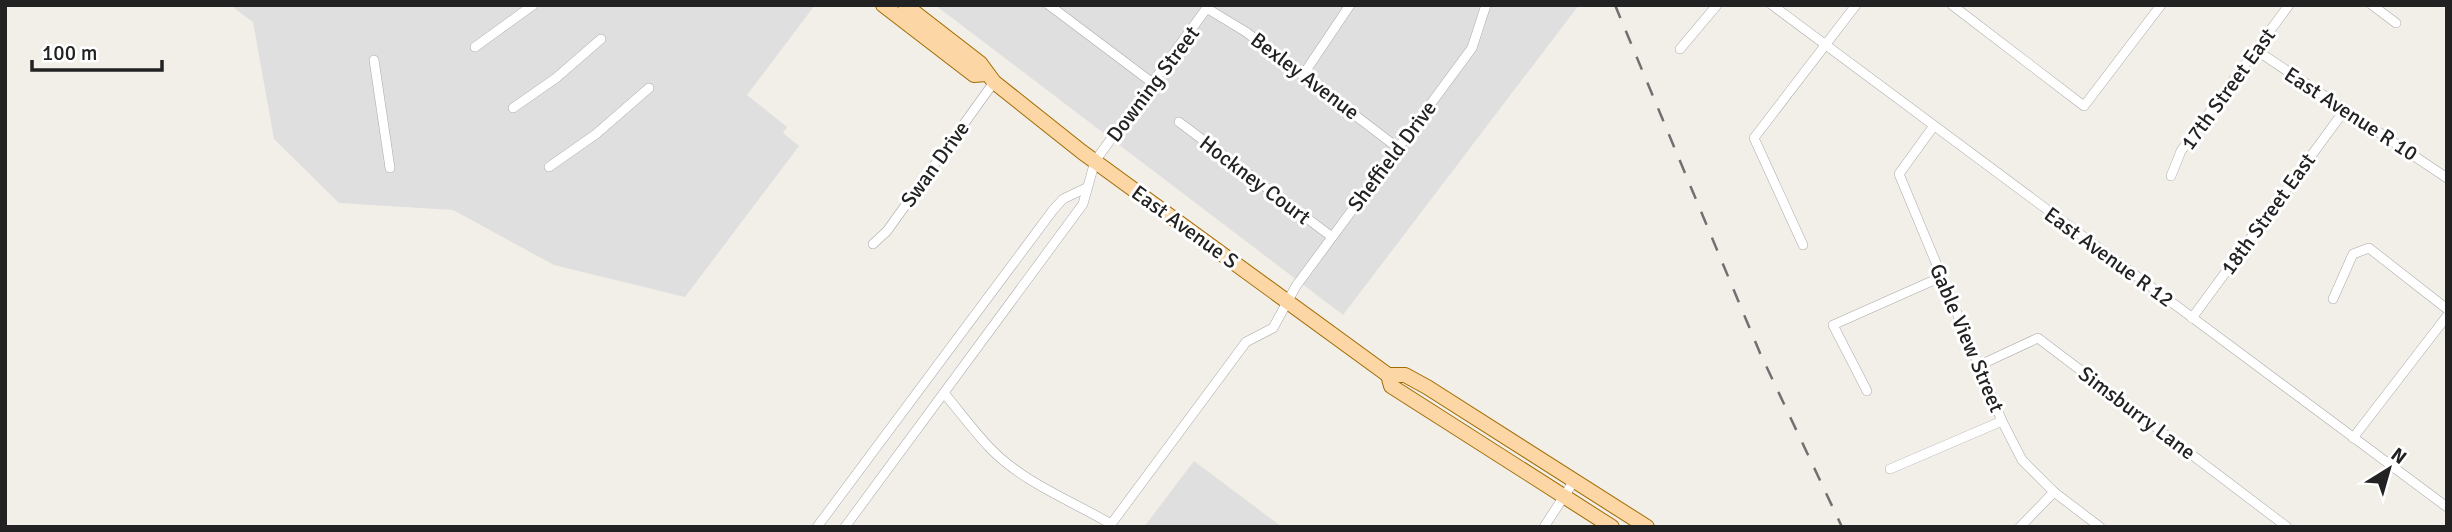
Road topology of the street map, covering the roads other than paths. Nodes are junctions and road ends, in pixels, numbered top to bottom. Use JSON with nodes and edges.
{"nodes":[{"id":1,"x":533,"y":5,"type":"edge"},
{"id":2,"x":883,"y":5,"type":"edge"},
{"id":3,"x":905,"y":5,"type":"edge"},
{"id":4,"x":1049,"y":5,"type":"edge"},
{"id":5,"x":1350,"y":5,"type":"edge"},
{"id":6,"x":1486,"y":5,"type":"edge"},
{"id":7,"x":1717,"y":5,"type":"edge"},
{"id":8,"x":1772,"y":5,"type":"edge"},
{"id":9,"x":1856,"y":5,"type":"edge"},
{"id":10,"x":1952,"y":5,"type":"edge"},
{"id":11,"x":2161,"y":5,"type":"edge"},
{"id":12,"x":2290,"y":5,"type":"edge"},
{"id":13,"x":2372,"y":5,"type":"edge"},
{"id":14,"x":1209,"y":7,"type":"edge"},
{"id":15,"x":2396,"y":23,"type":"dead end"},
{"id":16,"x":601,"y":39,"type":"dead end"},
{"id":17,"x":1824,"y":45,"type":"junction"},
{"id":18,"x":475,"y":47,"type":"dead end"},
{"id":19,"x":1680,"y":49,"type":"dead end"},
{"id":20,"x":2256,"y":50,"type":"junction"},
{"id":21,"x":374,"y":60,"type":"dead end"},
{"id":22,"x":1303,"y":75,"type":"junction"},
{"id":23,"x":990,"y":78,"type":"junction"},
{"id":24,"x":1154,"y":84,"type":"junction"},
{"id":25,"x":649,"y":88,"type":"dead end"},
{"id":26,"x":513,"y":108,"type":"dead end"},
{"id":27,"x":2344,"y":111,"type":"junction"},
{"id":28,"x":1179,"y":122,"type":"dead end"},
{"id":29,"x":1933,"y":127,"type":"junction"},
{"id":30,"x":1398,"y":148,"type":"junction"},
{"id":31,"x":1095,"y":161,"type":"junction"},
{"id":32,"x":549,"y":167,"type":"dead end"},
{"id":33,"x":390,"y":168,"type":"dead end"},
{"id":34,"x":2171,"y":176,"type":"dead end"},
{"id":35,"x":2447,"y":177,"type":"edge"},
{"id":36,"x":1086,"y":188,"type":"junction"},
{"id":37,"x":1332,"y":237,"type":"junction"},
{"id":38,"x":873,"y":244,"type":"dead end"},
{"id":39,"x":1803,"y":245,"type":"dead end"},
{"id":40,"x":1941,"y":276,"type":"junction"},
{"id":41,"x":2333,"y":299,"type":"dead end"},
{"id":42,"x":1287,"y":303,"type":"junction"},
{"id":43,"x":2447,"y":309,"type":"edge"},
{"id":44,"x":2447,"y":316,"type":"edge"},
{"id":45,"x":2192,"y":318,"type":"junction"},
{"id":46,"x":1980,"y":365,"type":"junction"},
{"id":47,"x":1388,"y":375,"type":"junction"},
{"id":48,"x":1867,"y":391,"type":"dead end"},
{"id":49,"x":944,"y":393,"type":"junction"},
{"id":50,"x":2002,"y":421,"type":"junction"},
{"id":51,"x":2353,"y":438,"type":"junction"},
{"id":52,"x":1890,"y":469,"type":"dead end"},
{"id":53,"x":1574,"y":481,"type":"junction"},
{"id":54,"x":2054,"y":492,"type":"junction"},
{"id":55,"x":1564,"y":497,"type":"junction"},
{"id":56,"x":2447,"y":507,"type":"edge"},
{"id":57,"x":1110,"y":525,"type":"edge"},
{"id":58,"x":817,"y":527,"type":"edge"},
{"id":59,"x":845,"y":527,"type":"edge"},
{"id":60,"x":1544,"y":527,"type":"edge"},
{"id":61,"x":1612,"y":527,"type":"edge"},
{"id":62,"x":1647,"y":527,"type":"edge"},
{"id":63,"x":2020,"y":527,"type":"edge"},
{"id":64,"x":2100,"y":527,"type":"edge"},
{"id":65,"x":2287,"y":527,"type":"edge"}],
"edges":[{"from":1,"to":18,"type":"street"},
{"from":2,"to":23,"type":"main road","name":"East Avenue S"},
{"from":3,"to":23,"type":"main road","name":"East Avenue S"},
{"from":4,"to":24,"type":"street"},
{"from":5,"to":22,"type":"street"},
{"from":6,"to":30,"type":"street","name":"Sheffield Drive"},
{"from":7,"to":19,"type":"street"},
{"from":8,"to":17,"type":"street","name":"East Avenue R 12"},
{"from":9,"to":17,"type":"street"},
{"from":10,"to":11,"type":"street"},
{"from":12,"to":20,"type":"street","name":"17th Street East"},
{"from":13,"to":15,"type":"street"},
{"from":14,"to":22,"type":"street","name":"Bexley Avenue"},
{"from":14,"to":24,"type":"street","name":"Downing Street"},
{"from":16,"to":26,"type":"street"},
{"from":17,"to":29,"type":"street","name":"East Avenue R 12"},
{"from":17,"to":39,"type":"street"},
{"from":20,"to":27,"type":"street","name":"East Avenue R 10"},
{"from":20,"to":34,"type":"street","name":"17th Street East"},
{"from":21,"to":33,"type":"street"},
{"from":22,"to":30,"type":"street","name":"Bexley Avenue"},
{"from":23,"to":31,"type":"main road","name":"East Avenue S"},
{"from":23,"to":38,"type":"street","name":"Swan Drive"},
{"from":24,"to":31,"type":"street","name":"Downing Street"},
{"from":25,"to":32,"type":"street"},
{"from":27,"to":35,"type":"street","name":"East Avenue R 10"},
{"from":27,"to":45,"type":"street","name":"18th Street East"},
{"from":28,"to":37,"type":"street","name":"Hockney Court"},
{"from":29,"to":40,"type":"street","name":"Gable View Street"},
{"from":29,"to":45,"type":"street","name":"East Avenue R 12"},
{"from":30,"to":37,"type":"street","name":"Sheffield Drive"},
{"from":31,"to":36,"type":"street","name":"Downing Street"},
{"from":31,"to":42,"type":"main road","name":"East Avenue S"},
{"from":36,"to":49,"type":"street","name":"Downing Street"},
{"from":36,"to":58,"type":"street"},
{"from":37,"to":42,"type":"street","name":"Sheffield Drive"},
{"from":40,"to":46,"type":"street","name":"Gable View Street"},
{"from":40,"to":48,"type":"street"},
{"from":41,"to":43,"type":"street"},
{"from":42,"to":47,"type":"main road","name":"East Avenue S"},
{"from":42,"to":57,"type":"street","name":"Sheffield Drive"},
{"from":44,"to":51,"type":"street"},
{"from":45,"to":51,"type":"street","name":"East Avenue R 12"},
{"from":46,"to":50,"type":"street","name":"Gable View Street"},
{"from":46,"to":65,"type":"street","name":"Simsburry Lane"},
{"from":47,"to":53,"type":"main road","name":"East Avenue S"},
{"from":47,"to":55,"type":"main road","name":"East Avenue S"},
{"from":49,"to":57,"type":"street"},
{"from":49,"to":59,"type":"street","name":"Downing Street"},
{"from":50,"to":52,"type":"street"},
{"from":50,"to":54,"type":"street","name":"Gable View Street"},
{"from":51,"to":56,"type":"street","name":"East Avenue R 12"},
{"from":53,"to":55,"type":"street"},
{"from":53,"to":62,"type":"main road","name":"East Avenue S"},
{"from":54,"to":63,"type":"street"},
{"from":54,"to":64,"type":"street","name":"Gable View Street"},
{"from":55,"to":60,"type":"street"},
{"from":55,"to":61,"type":"main road","name":"East Avenue S"}]}
